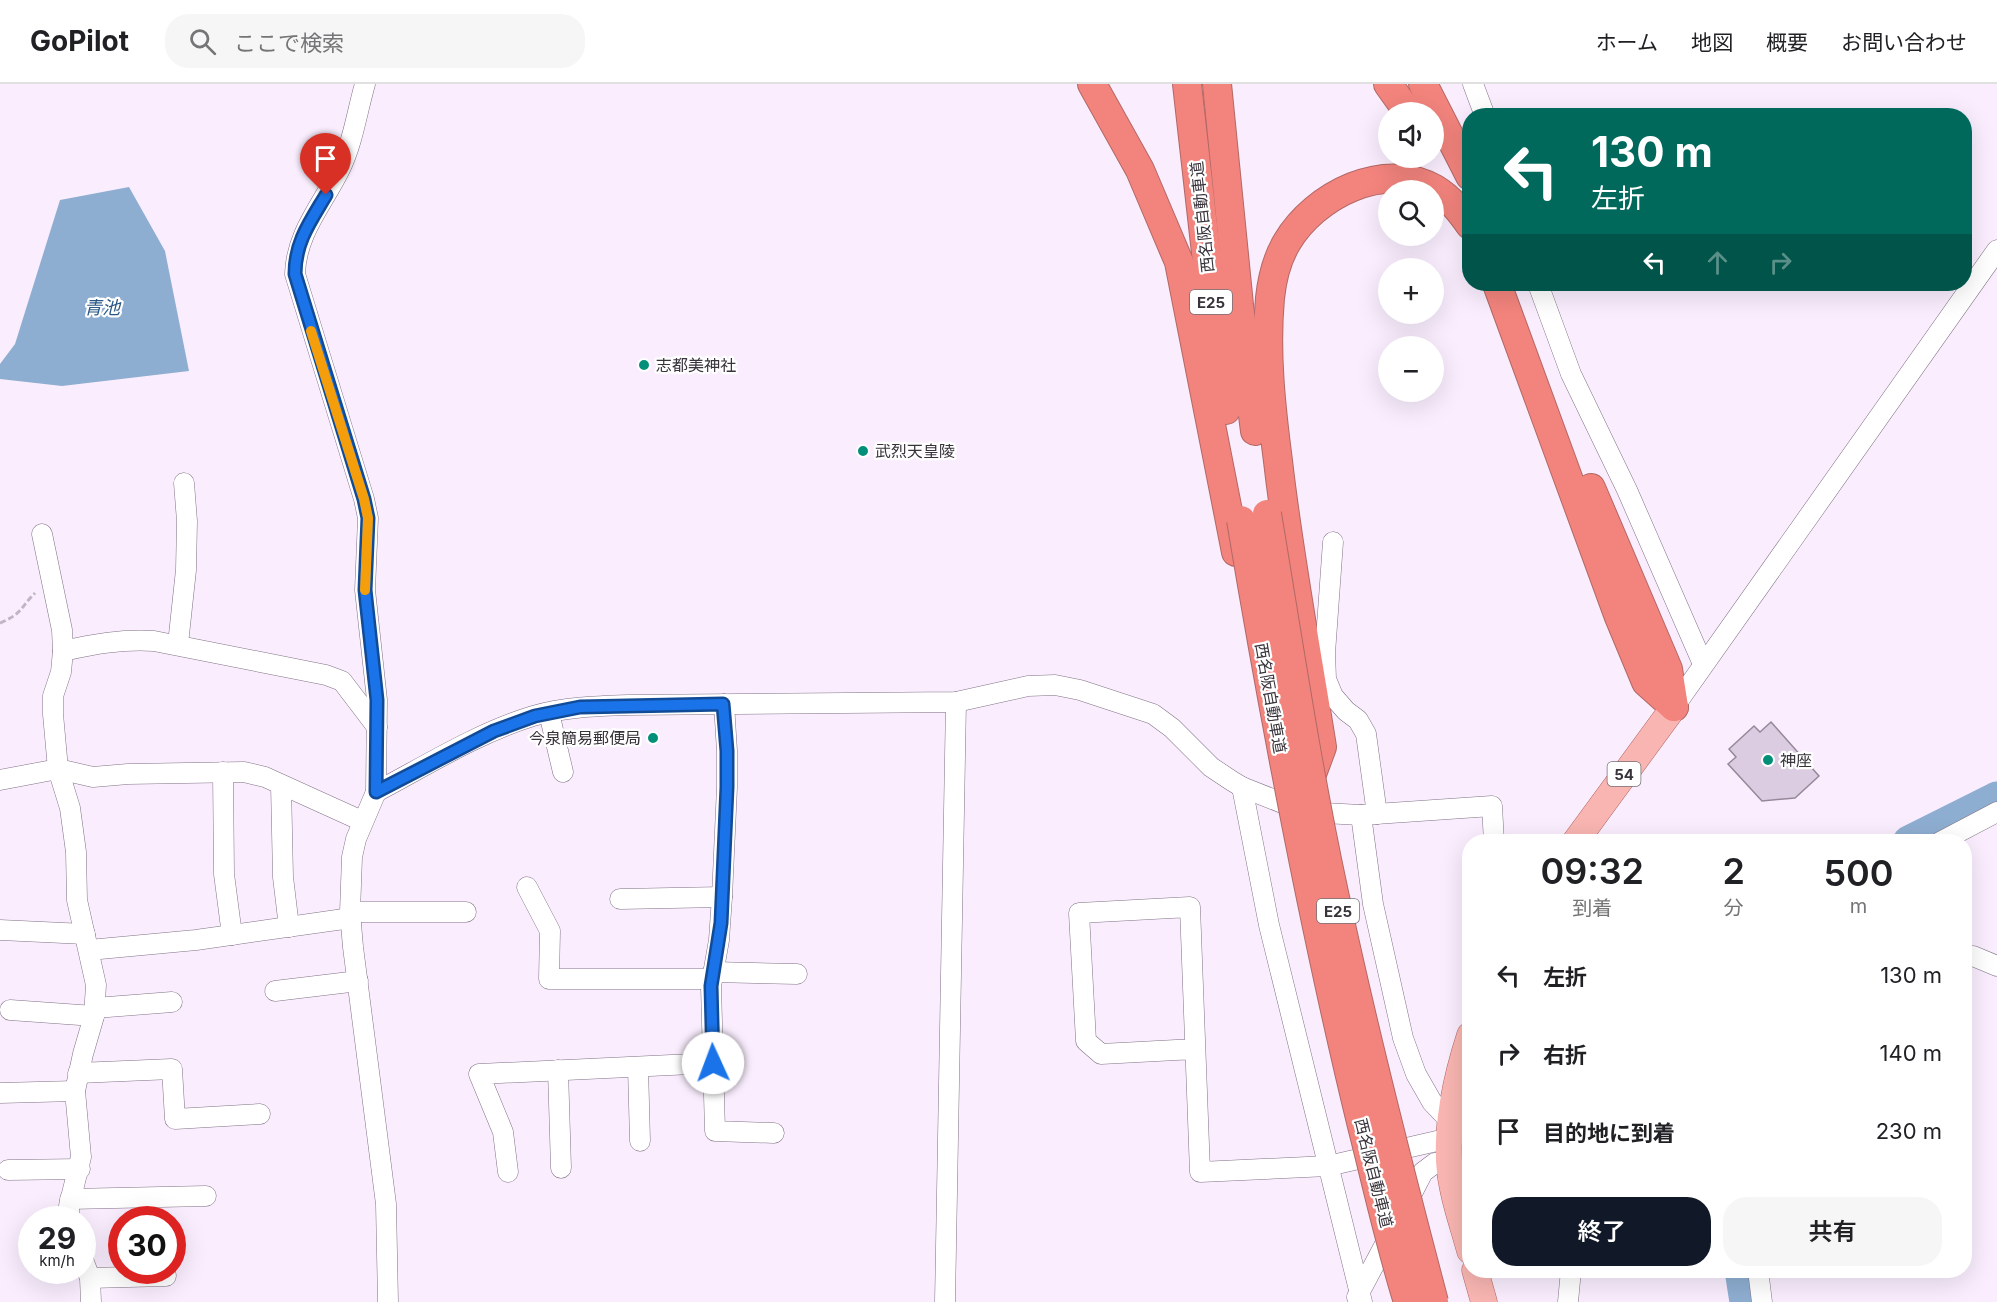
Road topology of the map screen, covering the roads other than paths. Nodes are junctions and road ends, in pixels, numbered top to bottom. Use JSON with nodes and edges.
{"nodes":[{"id":1,"x":365,"y":84,"type":"edge"},
{"id":2,"x":1092,"y":84,"type":"edge"},
{"id":3,"x":1187,"y":84,"type":"edge"},
{"id":4,"x":1217,"y":84,"type":"edge"},
{"id":5,"x":1388,"y":84,"type":"edge"},
{"id":6,"x":1407,"y":84,"type":"edge"},
{"id":7,"x":1423,"y":84,"type":"edge"},
{"id":8,"x":1476,"y":86,"type":"edge"},
{"id":9,"x":1401,"y":102,"type":"edge"},
{"id":10,"x":1419,"y":102,"type":"edge"},
{"id":11,"x":1483,"y":108,"type":"edge"},
{"id":12,"x":1444,"y":141,"type":"edge"},
{"id":13,"x":1462,"y":160,"type":"edge"},
{"id":14,"x":1444,"y":163,"type":"edge"},
{"id":15,"x":1462,"y":169,"type":"edge"},
{"id":16,"x":1462,"y":199,"type":"edge"},
{"id":17,"x":1462,"y":214,"type":"edge"},
{"id":18,"x":1997,"y":250,"type":"edge"},
{"id":19,"x":1972,"y":285,"type":"edge"},
{"id":20,"x":1500,"y":291,"type":"edge"},
{"id":21,"x":1515,"y":291,"type":"edge"},
{"id":22,"x":1541,"y":291,"type":"edge"},
{"id":23,"x":1968,"y":291,"type":"edge"},
{"id":24,"x":184,"y":483,"type":"dead end"},
{"id":25,"x":1255,"y":516,"type":"junction"},
{"id":26,"x":42,"y":534,"type":"dead end"},
{"id":27,"x":1333,"y":542,"type":"dead end"},
{"id":28,"x":178,"y":644,"type":"junction"},
{"id":29,"x":63,"y":651,"type":"junction"},
{"id":30,"x":1703,"y":664,"type":"junction"},
{"id":31,"x":956,"y":702,"type":"junction"},
{"id":32,"x":723,"y":704,"type":"junction"},
{"id":33,"x":1674,"y":706,"type":"junction"},
{"id":34,"x":549,"y":713,"type":"junction"},
{"id":35,"x":377,"y":727,"type":"junction"},
{"id":36,"x":58,"y":769,"type":"junction"},
{"id":37,"x":223,"y":772,"type":"junction"},
{"id":38,"x":563,"y":772,"type":"dead end"},
{"id":39,"x":0,"y":780,"type":"edge"},
{"id":40,"x":281,"y":785,"type":"junction"},
{"id":41,"x":1242,"y":787,"type":"junction"},
{"id":42,"x":376,"y":792,"type":"junction"},
{"id":43,"x":1997,"y":812,"type":"edge"},
{"id":44,"x":1369,"y":814,"type":"junction"},
{"id":45,"x":363,"y":821,"type":"junction"},
{"id":46,"x":1493,"y":834,"type":"edge"},
{"id":47,"x":1581,"y":834,"type":"edge"},
{"id":48,"x":1955,"y":834,"type":"edge"},
{"id":49,"x":527,"y":887,"type":"dead end"},
{"id":50,"x":722,"y":897,"type":"junction"},
{"id":51,"x":620,"y":900,"type":"dead end"},
{"id":52,"x":466,"y":912,"type":"dead end"},
{"id":53,"x":350,"y":915,"type":"junction"},
{"id":54,"x":289,"y":927,"type":"junction"},
{"id":55,"x":0,"y":930,"type":"edge"},
{"id":56,"x":232,"y":935,"type":"junction"},
{"id":57,"x":87,"y":942,"type":"junction"},
{"id":58,"x":1972,"y":956,"type":"edge"},
{"id":59,"x":1997,"y":966,"type":"edge"},
{"id":60,"x":797,"y":974,"type":"dead end"},
{"id":61,"x":712,"y":975,"type":"junction"},
{"id":62,"x":357,"y":981,"type":"junction"},
{"id":63,"x":275,"y":991,"type":"dead end"},
{"id":64,"x":172,"y":1002,"type":"dead end"},
{"id":65,"x":10,"y":1010,"type":"dead end"},
{"id":66,"x":94,"y":1012,"type":"junction"},
{"id":67,"x":1195,"y":1049,"type":"junction"},
{"id":68,"x":1462,"y":1062,"type":"edge"},
{"id":69,"x":713,"y":1063,"type":"junction"},
{"id":70,"x":638,"y":1067,"type":"junction"},
{"id":71,"x":558,"y":1070,"type":"junction"},
{"id":72,"x":77,"y":1082,"type":"junction"},
{"id":73,"x":0,"y":1093,"type":"edge"},
{"id":74,"x":260,"y":1114,"type":"dead end"},
{"id":75,"x":774,"y":1133,"type":"dead end"},
{"id":76,"x":1450,"y":1140,"type":"junction"},
{"id":77,"x":640,"y":1141,"type":"dead end"},
{"id":78,"x":1328,"y":1166,"type":"junction"},
{"id":79,"x":561,"y":1168,"type":"dead end"},
{"id":80,"x":80,"y":1169,"type":"junction"},
{"id":81,"x":8,"y":1170,"type":"dead end"},
{"id":82,"x":508,"y":1172,"type":"dead end"},
{"id":83,"x":206,"y":1196,"type":"dead end"},
{"id":84,"x":1462,"y":1196,"type":"edge"},
{"id":85,"x":70,"y":1199,"type":"junction"},
{"id":86,"x":70,"y":1206,"type":"edge"},
{"id":87,"x":1477,"y":1278,"type":"edge"},
{"id":88,"x":1570,"y":1278,"type":"edge"},
{"id":89,"x":1759,"y":1278,"type":"edge"},
{"id":90,"x":90,"y":1284,"type":"edge"},
{"id":91,"x":1358,"y":1299,"type":"edge"},
{"id":92,"x":91,"y":1302,"type":"edge"},
{"id":93,"x":388,"y":1302,"type":"edge"},
{"id":94,"x":945,"y":1302,"type":"edge"},
{"id":95,"x":1408,"y":1302,"type":"edge"},
{"id":96,"x":1434,"y":1302,"type":"edge"},
{"id":97,"x":1484,"y":1302,"type":"edge"},
{"id":98,"x":1568,"y":1302,"type":"edge"},
{"id":99,"x":1762,"y":1302,"type":"edge"}],
"edges":[{"from":1,"to":35,"type":"street"},
{"from":2,"to":25,"type":"highway"},
{"from":3,"to":25,"type":"highway","name":"西名阪自動車道","number":"E25"},
{"from":4,"to":25,"type":"highway","name":"西名阪自動車道","number":"E25"},
{"from":5,"to":9,"type":"highway"},
{"from":6,"to":10,"type":"highway"},
{"from":7,"to":13,"type":"highway"},
{"from":8,"to":11,"type":"street"},
{"from":12,"to":15,"type":"highway"},
{"from":14,"to":16,"type":"highway"},
{"from":17,"to":25,"type":"highway"},
{"from":18,"to":19,"type":"street"},
{"from":20,"to":33,"type":"highway"},
{"from":21,"to":33,"type":"highway"},
{"from":22,"to":30,"type":"street"},
{"from":23,"to":30,"type":"street"},
{"from":24,"to":28,"type":"street"},
{"from":25,"to":95,"type":"highway","name":"西名阪自動車道","number":"E25","bridge":true},
{"from":25,"to":96,"type":"highway","name":"西名阪自動車道","number":"E25","bridge":true},
{"from":26,"to":29,"type":"street"},
{"from":27,"to":44,"type":"street"},
{"from":28,"to":29,"type":"street"},
{"from":28,"to":35,"type":"street"},
{"from":29,"to":36,"type":"street"},
{"from":30,"to":33,"type":"street"},
{"from":31,"to":32,"type":"street"},
{"from":31,"to":41,"type":"street"},
{"from":31,"to":94,"type":"street"},
{"from":32,"to":34,"type":"street"},
{"from":32,"to":50,"type":"street"},
{"from":33,"to":47,"type":"main road","number":"54"},
{"from":34,"to":38,"type":"street"},
{"from":34,"to":42,"type":"street"},
{"from":35,"to":42,"type":"street"},
{"from":36,"to":37,"type":"street"},
{"from":36,"to":39,"type":"street"},
{"from":36,"to":57,"type":"street"},
{"from":37,"to":40,"type":"street"},
{"from":37,"to":56,"type":"street"},
{"from":40,"to":45,"type":"street"},
{"from":40,"to":54,"type":"street"},
{"from":41,"to":44,"type":"street"},
{"from":41,"to":78,"type":"street"},
{"from":42,"to":45,"type":"street"},
{"from":43,"to":48,"type":"street"},
{"from":44,"to":46,"type":"street"},
{"from":44,"to":76,"type":"street"},
{"from":45,"to":53,"type":"street"},
{"from":49,"to":61,"type":"street"},
{"from":50,"to":51,"type":"street"},
{"from":50,"to":61,"type":"street"},
{"from":52,"to":53,"type":"street"},
{"from":53,"to":54,"type":"street"},
{"from":53,"to":62,"type":"street"},
{"from":54,"to":56,"type":"street"},
{"from":55,"to":57,"type":"street"},
{"from":56,"to":57,"type":"street"},
{"from":57,"to":66,"type":"street"},
{"from":58,"to":59,"type":"street"},
{"from":60,"to":61,"type":"street"},
{"from":61,"to":69,"type":"street"},
{"from":62,"to":63,"type":"street"},
{"from":62,"to":93,"type":"street"},
{"from":64,"to":66,"type":"street"},
{"from":65,"to":66,"type":"street"},
{"from":66,"to":72,"type":"street"},
{"from":67,"to":67,"type":"street"},
{"from":67,"to":78,"type":"street"},
{"from":68,"to":76,"type":"main road"},
{"from":69,"to":70,"type":"street"},
{"from":69,"to":75,"type":"street"},
{"from":70,"to":71,"type":"street"},
{"from":70,"to":77,"type":"street"},
{"from":71,"to":79,"type":"street"},
{"from":71,"to":82,"type":"street"},
{"from":72,"to":73,"type":"street"},
{"from":72,"to":74,"type":"street"},
{"from":72,"to":80,"type":"street"},
{"from":76,"to":78,"type":"street"},
{"from":76,"to":84,"type":"main road"},
{"from":76,"to":91,"type":"street"},
{"from":78,"to":91,"type":"street"},
{"from":80,"to":81,"type":"street"},
{"from":80,"to":85,"type":"street"},
{"from":83,"to":85,"type":"street"},
{"from":85,"to":86,"type":"street"},
{"from":87,"to":97,"type":"main road"},
{"from":88,"to":98,"type":"street"},
{"from":89,"to":99,"type":"street"},
{"from":90,"to":92,"type":"street"}]}
